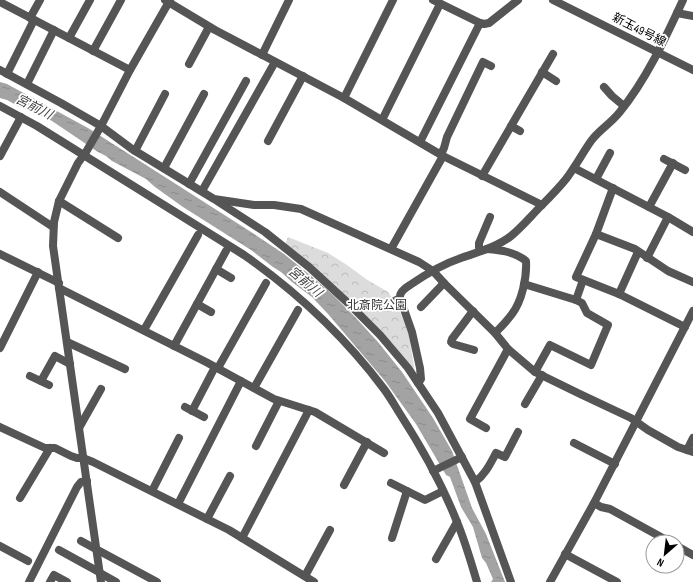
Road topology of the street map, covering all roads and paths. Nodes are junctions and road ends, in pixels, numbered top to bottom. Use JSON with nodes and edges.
{"nodes":[{"id":1,"x":40,"y":0,"type":"edge"},
{"id":2,"x":90,"y":0,"type":"edge"},
{"id":3,"x":121,"y":0,"type":"edge"},
{"id":4,"x":289,"y":0,"type":"edge"},
{"id":5,"x":393,"y":0,"type":"edge"},
{"id":6,"x":518,"y":0,"type":"edge"},
{"id":7,"x":553,"y":0,"type":"edge"},
{"id":8,"x":683,"y":0,"type":"edge"},
{"id":9,"x":167,"y":1,"type":"edge"},
{"id":10,"x":0,"y":2,"type":"edge"},
{"id":11,"x":436,"y":2,"type":"edge"},
{"id":12,"x":570,"y":4,"type":"edge"},
{"id":13,"x":677,"y":13,"type":"junction"},
{"id":14,"x":693,"y":16,"type":"edge"},
{"id":15,"x":32,"y":19,"type":"junction"},
{"id":16,"x":480,"y":23,"type":"junction"},
{"id":17,"x":209,"y":27,"type":"junction"},
{"id":18,"x":54,"y":30,"type":"junction"},
{"id":19,"x":69,"y":38,"type":"junction"},
{"id":20,"x":93,"y":51,"type":"junction"},
{"id":21,"x":657,"y":52,"type":"junction"},
{"id":22,"x":553,"y":54,"type":"dead end"},
{"id":23,"x":262,"y":55,"type":"junction"},
{"id":24,"x":275,"y":62,"type":"junction"},
{"id":25,"x":189,"y":64,"type":"dead end"},
{"id":26,"x":491,"y":66,"type":"dead end"},
{"id":27,"x":130,"y":70,"type":"junction"},
{"id":28,"x":693,"y":70,"type":"edge"},
{"id":29,"x":4,"y":72,"type":"edge"},
{"id":30,"x":542,"y":72,"type":"junction"},
{"id":31,"x":303,"y":76,"type":"junction"},
{"id":32,"x":246,"y":81,"type":"dead end"},
{"id":33,"x":556,"y":81,"type":"dead end"},
{"id":34,"x":26,"y":84,"type":"junction"},
{"id":35,"x":604,"y":87,"type":"dead end"},
{"id":36,"x":165,"y":94,"type":"dead end"},
{"id":37,"x":204,"y":94,"type":"dead end"},
{"id":38,"x":344,"y":98,"type":"junction"},
{"id":39,"x":0,"y":106,"type":"edge"},
{"id":40,"x":624,"y":106,"type":"junction"},
{"id":41,"x":21,"y":117,"type":"junction"},
{"id":42,"x":382,"y":120,"type":"junction"},
{"id":43,"x":511,"y":126,"type":"junction"},
{"id":44,"x":100,"y":128,"type":"junction"},
{"id":45,"x":520,"y":131,"type":"dead end"},
{"id":46,"x":268,"y":141,"type":"dead end"},
{"id":47,"x":420,"y":142,"type":"junction"},
{"id":48,"x":135,"y":151,"type":"junction"},
{"id":49,"x":85,"y":153,"type":"junction"},
{"id":50,"x":610,"y":153,"type":"dead end"},
{"id":51,"x":442,"y":155,"type":"junction"},
{"id":52,"x":0,"y":156,"type":"edge"},
{"id":53,"x":664,"y":159,"type":"dead end"},
{"id":54,"x":673,"y":163,"type":"junction"},
{"id":55,"x":164,"y":168,"type":"junction"},
{"id":56,"x":574,"y":168,"type":"junction"},
{"id":57,"x":685,"y":170,"type":"dead end"},
{"id":58,"x":114,"y":174,"type":"junction"},
{"id":59,"x":482,"y":176,"type":"junction"},
{"id":60,"x":596,"y":179,"type":"junction"},
{"id":61,"x":110,"y":181,"type":"dead end"},
{"id":62,"x":127,"y":182,"type":"junction"},
{"id":63,"x":189,"y":184,"type":"junction"},
{"id":64,"x":613,"y":188,"type":"junction"},
{"id":65,"x":122,"y":190,"type":"dead end"},
{"id":66,"x":202,"y":191,"type":"junction"},
{"id":67,"x":0,"y":192,"type":"edge"},
{"id":68,"x":214,"y":198,"type":"junction"},
{"id":69,"x":59,"y":201,"type":"junction"},
{"id":70,"x":542,"y":205,"type":"junction"},
{"id":71,"x":649,"y":207,"type":"junction"},
{"id":72,"x":490,"y":217,"type":"dead end"},
{"id":73,"x":668,"y":217,"type":"junction"},
{"id":74,"x":53,"y":227,"type":"junction"},
{"id":75,"x":693,"y":232,"type":"edge"},
{"id":76,"x":596,"y":234,"type":"junction"},
{"id":77,"x":198,"y":235,"type":"dead end"},
{"id":78,"x":118,"y":238,"type":"dead end"},
{"id":79,"x":192,"y":245,"type":"junction"},
{"id":80,"x":200,"y":249,"type":"dead end"},
{"id":81,"x":391,"y":249,"type":"junction"},
{"id":82,"x":483,"y":250,"type":"junction"},
{"id":83,"x":226,"y":252,"type":"dead end"},
{"id":84,"x":638,"y":252,"type":"junction"},
{"id":85,"x":0,"y":254,"type":"edge"},
{"id":86,"x":647,"y":258,"type":"junction"},
{"id":87,"x":216,"y":269,"type":"junction"},
{"id":88,"x":433,"y":271,"type":"junction"},
{"id":89,"x":38,"y":272,"type":"junction"},
{"id":90,"x":231,"y":278,"type":"dead end"},
{"id":91,"x":583,"y":280,"type":"junction"},
{"id":92,"x":693,"y":282,"type":"edge"},
{"id":93,"x":266,"y":283,"type":"dead end"},
{"id":94,"x":444,"y":283,"type":"junction"},
{"id":95,"x":524,"y":284,"type":"junction"},
{"id":96,"x":59,"y":285,"type":"junction"},
{"id":97,"x":288,"y":287,"type":"junction"},
{"id":98,"x":165,"y":292,"type":"junction"},
{"id":99,"x":619,"y":294,"type":"junction"},
{"id":100,"x":283,"y":295,"type":"dead end"},
{"id":101,"x":174,"y":297,"type":"dead end"},
{"id":102,"x":400,"y":298,"type":"junction"},
{"id":103,"x":576,"y":300,"type":"junction"},
{"id":104,"x":197,"y":304,"type":"junction"},
{"id":105,"x":387,"y":305,"type":"dead end"},
{"id":106,"x":422,"y":307,"type":"dead end"},
{"id":107,"x":298,"y":310,"type":"dead end"},
{"id":108,"x":474,"y":311,"type":"junction"},
{"id":109,"x":693,"y":311,"type":"edge"},
{"id":110,"x":211,"y":312,"type":"dead end"},
{"id":111,"x":231,"y":325,"type":"dead end"},
{"id":112,"x":685,"y":328,"type":"junction"},
{"id":113,"x":144,"y":330,"type":"junction"},
{"id":114,"x":240,"y":330,"type":"junction"},
{"id":115,"x":495,"y":333,"type":"junction"},
{"id":116,"x":67,"y":342,"type":"junction"},
{"id":117,"x":174,"y":346,"type":"junction"},
{"id":118,"x":0,"y":347,"type":"edge"},
{"id":119,"x":474,"y":350,"type":"dead end"},
{"id":120,"x":508,"y":350,"type":"junction"},
{"id":121,"x":70,"y":364,"type":"junction"},
{"id":122,"x":216,"y":367,"type":"junction"},
{"id":123,"x":125,"y":369,"type":"dead end"},
{"id":124,"x":538,"y":373,"type":"junction"},
{"id":125,"x":30,"y":376,"type":"dead end"},
{"id":126,"x":41,"y":381,"type":"junction"},
{"id":127,"x":241,"y":381,"type":"junction"},
{"id":128,"x":418,"y":383,"type":"junction"},
{"id":129,"x":49,"y":385,"type":"dead end"},
{"id":130,"x":254,"y":388,"type":"junction"},
{"id":131,"x":101,"y":395,"type":"dead end"},
{"id":132,"x":279,"y":401,"type":"junction"},
{"id":133,"x":525,"y":404,"type":"dead end"},
{"id":134,"x":309,"y":410,"type":"junction"},
{"id":135,"x":204,"y":417,"type":"dead end"},
{"id":136,"x":637,"y":422,"type":"junction"},
{"id":137,"x":0,"y":427,"type":"edge"},
{"id":138,"x":79,"y":428,"type":"junction"},
{"id":139,"x":486,"y":428,"type":"dead end"},
{"id":140,"x":518,"y":432,"type":"dead end"},
{"id":141,"x":179,"y":438,"type":"dead end"},
{"id":142,"x":693,"y":438,"type":"edge"},
{"id":143,"x":367,"y":442,"type":"junction"},
{"id":144,"x":574,"y":443,"type":"dead end"},
{"id":145,"x":256,"y":446,"type":"dead end"},
{"id":146,"x":50,"y":448,"type":"junction"},
{"id":147,"x":690,"y":451,"type":"edge"},
{"id":148,"x":384,"y":453,"type":"dead end"},
{"id":149,"x":83,"y":458,"type":"junction"},
{"id":150,"x":460,"y":458,"type":"junction"},
{"id":151,"x":615,"y":464,"type":"junction"},
{"id":152,"x":435,"y":471,"type":"junction"},
{"id":153,"x":230,"y":476,"type":"dead end"},
{"id":154,"x":87,"y":481,"type":"junction"},
{"id":155,"x":475,"y":482,"type":"junction"},
{"id":156,"x":391,"y":483,"type":"dead end"},
{"id":157,"x":344,"y":485,"type":"dead end"},
{"id":158,"x":152,"y":491,"type":"junction"},
{"id":159,"x":407,"y":491,"type":"junction"},
{"id":160,"x":443,"y":491,"type":"junction"},
{"id":161,"x":20,"y":498,"type":"dead end"},
{"id":162,"x":594,"y":503,"type":"junction"},
{"id":163,"x":178,"y":504,"type":"junction"},
{"id":164,"x":207,"y":519,"type":"junction"},
{"id":165,"x":457,"y":522,"type":"junction"},
{"id":166,"x":396,"y":525,"type":"junction"},
{"id":167,"x":405,"y":528,"type":"dead end"},
{"id":168,"x":330,"y":530,"type":"dead end"},
{"id":169,"x":655,"y":534,"type":"edge"},
{"id":170,"x":242,"y":538,"type":"junction"},
{"id":171,"x":392,"y":538,"type":"dead end"},
{"id":172,"x":81,"y":541,"type":"dead end"},
{"id":173,"x":0,"y":546,"type":"edge"},
{"id":174,"x":96,"y":549,"type":"junction"},
{"id":175,"x":59,"y":550,"type":"dead end"},
{"id":176,"x":566,"y":554,"type":"junction"},
{"id":177,"x":436,"y":559,"type":"dead end"},
{"id":178,"x":18,"y":566,"type":"dead end"},
{"id":179,"x":99,"y":573,"type":"junction"},
{"id":180,"x":305,"y":576,"type":"junction"},
{"id":181,"x":29,"y":582,"type":"edge"},
{"id":182,"x":50,"y":582,"type":"edge"},
{"id":183,"x":67,"y":582,"type":"edge"},
{"id":184,"x":101,"y":582,"type":"edge"},
{"id":185,"x":116,"y":582,"type":"edge"},
{"id":186,"x":157,"y":582,"type":"edge"},
{"id":187,"x":314,"y":582,"type":"edge"},
{"id":188,"x":477,"y":582,"type":"edge"},
{"id":189,"x":511,"y":582,"type":"edge"},
{"id":190,"x":550,"y":582,"type":"edge"},
{"id":191,"x":617,"y":582,"type":"edge"}],
"edges":[{"from":1,"to":15,"type":"street"},
{"from":2,"to":19,"type":"street"},
{"from":3,"to":20,"type":"street"},
{"from":4,"to":23,"type":"street"},
{"from":5,"to":38,"type":"street"},
{"from":6,"to":16,"type":"street"},
{"from":7,"to":12,"type":"street","name":"新玉49号線"},
{"from":8,"to":13,"type":"street"},
{"from":9,"to":17,"type":"street"},
{"from":9,"to":27,"type":"street"},
{"from":10,"to":15,"type":"street"},
{"from":11,"to":16,"type":"street"},
{"from":11,"to":42,"type":"street"},
{"from":12,"to":21,"type":"street","name":"新玉49号線"},
{"from":13,"to":14,"type":"street"},
{"from":13,"to":21,"type":"street"},
{"from":15,"to":18,"type":"street"},
{"from":15,"to":29,"type":"street"},
{"from":16,"to":47,"type":"street"},
{"from":17,"to":23,"type":"street"},
{"from":17,"to":25,"type":"street"},
{"from":18,"to":19,"type":"street"},
{"from":18,"to":34,"type":"street"},
{"from":19,"to":20,"type":"street"},
{"from":20,"to":27,"type":"street"},
{"from":21,"to":28,"type":"street","name":"新玉49号線"},
{"from":21,"to":40,"type":"street"},
{"from":22,"to":30,"type":"street"},
{"from":23,"to":24,"type":"street"},
{"from":24,"to":31,"type":"street"},
{"from":24,"to":66,"type":"street"},
{"from":26,"to":51,"type":"street"},
{"from":27,"to":44,"type":"street"},
{"from":29,"to":34,"type":"street"},
{"from":30,"to":33,"type":"street"},
{"from":30,"to":43,"type":"street"},
{"from":31,"to":38,"type":"street"},
{"from":31,"to":46,"type":"street"},
{"from":32,"to":63,"type":"street"},
{"from":34,"to":44,"type":"street"},
{"from":35,"to":40,"type":"street"},
{"from":36,"to":48,"type":"street"},
{"from":37,"to":55,"type":"street"},
{"from":38,"to":42,"type":"street"},
{"from":39,"to":41,"type":"street"},
{"from":40,"to":56,"type":"street"},
{"from":41,"to":49,"type":"street"},
{"from":41,"to":52,"type":"street"},
{"from":42,"to":47,"type":"street"},
{"from":43,"to":45,"type":"street"},
{"from":43,"to":59,"type":"street"},
{"from":44,"to":48,"type":"street"},
{"from":44,"to":49,"type":"street"},
{"from":47,"to":51,"type":"street"},
{"from":48,"to":55,"type":"street"},
{"from":49,"to":58,"type":"street"},
{"from":49,"to":69,"type":"street"},
{"from":50,"to":60,"type":"street"},
{"from":51,"to":59,"type":"street"},
{"from":51,"to":81,"type":"street"},
{"from":53,"to":54,"type":"street"},
{"from":54,"to":57,"type":"street"},
{"from":54,"to":71,"type":"street"},
{"from":55,"to":63,"type":"street"},
{"from":56,"to":60,"type":"street"},
{"from":56,"to":70,"type":"street"},
{"from":58,"to":61,"type":"street"},
{"from":58,"to":62,"type":"street"},
{"from":59,"to":70,"type":"street"},
{"from":60,"to":64,"type":"street"},
{"from":62,"to":65,"type":"street"},
{"from":62,"to":97,"type":"street"},
{"from":63,"to":66,"type":"street"},
{"from":64,"to":71,"type":"street"},
{"from":64,"to":76,"type":"street"},
{"from":66,"to":68,"type":"street"},
{"from":67,"to":74,"type":"street"},
{"from":68,"to":81,"type":"street"},
{"from":68,"to":128,"type":"street"},
{"from":69,"to":74,"type":"street"},
{"from":69,"to":78,"type":"street"},
{"from":70,"to":82,"type":"street"},
{"from":71,"to":73,"type":"street"},
{"from":72,"to":82,"type":"street"},
{"from":73,"to":75,"type":"street"},
{"from":73,"to":86,"type":"street"},
{"from":74,"to":96,"type":"street"},
{"from":76,"to":84,"type":"street"},
{"from":76,"to":91,"type":"street"},
{"from":77,"to":79,"type":"street"},
{"from":79,"to":80,"type":"street"},
{"from":79,"to":98,"type":"street"},
{"from":81,"to":88,"type":"street"},
{"from":82,"to":88,"type":"street"},
{"from":82,"to":95,"type":"street"},
{"from":83,"to":87,"type":"street"},
{"from":84,"to":86,"type":"street"},
{"from":84,"to":99,"type":"street"},
{"from":85,"to":89,"type":"street"},
{"from":86,"to":92,"type":"street"},
{"from":87,"to":90,"type":"street"},
{"from":87,"to":104,"type":"street"},
{"from":88,"to":94,"type":"street"},
{"from":88,"to":102,"type":"street"},
{"from":89,"to":96,"type":"street"},
{"from":89,"to":118,"type":"street"},
{"from":91,"to":99,"type":"street"},
{"from":91,"to":103,"type":"street"},
{"from":93,"to":114,"type":"street"},
{"from":94,"to":106,"type":"street"},
{"from":94,"to":108,"type":"street"},
{"from":95,"to":103,"type":"street"},
{"from":95,"to":115,"type":"street"},
{"from":96,"to":113,"type":"street"},
{"from":96,"to":116,"type":"street"},
{"from":97,"to":100,"type":"street"},
{"from":97,"to":152,"type":"street"},
{"from":98,"to":101,"type":"street"},
{"from":98,"to":113,"type":"street"},
{"from":99,"to":112,"type":"street"},
{"from":102,"to":105,"type":"street"},
{"from":102,"to":128,"type":"street"},
{"from":103,"to":124,"type":"street"},
{"from":104,"to":110,"type":"street"},
{"from":104,"to":117,"type":"street"},
{"from":107,"to":130,"type":"street"},
{"from":108,"to":115,"type":"street"},
{"from":108,"to":119,"type":"street"},
{"from":109,"to":112,"type":"street"},
{"from":111,"to":114,"type":"street"},
{"from":112,"to":136,"type":"street"},
{"from":113,"to":117,"type":"street"},
{"from":114,"to":122,"type":"street"},
{"from":115,"to":120,"type":"street"},
{"from":116,"to":121,"type":"street"},
{"from":116,"to":123,"type":"street"},
{"from":117,"to":122,"type":"street"},
{"from":120,"to":124,"type":"street"},
{"from":120,"to":139,"type":"street"},
{"from":121,"to":126,"type":"street"},
{"from":121,"to":138,"type":"street"},
{"from":122,"to":127,"type":"street"},
{"from":122,"to":135,"type":"street"},
{"from":124,"to":133,"type":"street"},
{"from":124,"to":136,"type":"street"},
{"from":125,"to":126,"type":"street"},
{"from":126,"to":129,"type":"street"},
{"from":127,"to":130,"type":"street"},
{"from":127,"to":163,"type":"street"},
{"from":128,"to":150,"type":"street"},
{"from":130,"to":132,"type":"street"},
{"from":131,"to":138,"type":"street"},
{"from":132,"to":134,"type":"street"},
{"from":132,"to":145,"type":"street"},
{"from":134,"to":143,"type":"street"},
{"from":134,"to":170,"type":"street"},
{"from":136,"to":147,"type":"street"},
{"from":136,"to":151,"type":"street"},
{"from":137,"to":146,"type":"street"},
{"from":138,"to":149,"type":"street"},
{"from":140,"to":155,"type":"street"},
{"from":141,"to":158,"type":"street"},
{"from":142,"to":147,"type":"street"},
{"from":143,"to":148,"type":"street"},
{"from":143,"to":157,"type":"street"},
{"from":144,"to":151,"type":"street"},
{"from":146,"to":149,"type":"street"},
{"from":146,"to":161,"type":"street"},
{"from":149,"to":154,"type":"street"},
{"from":149,"to":158,"type":"street"},
{"from":150,"to":152,"type":"street"},
{"from":150,"to":155,"type":"street"},
{"from":151,"to":162,"type":"street"},
{"from":152,"to":160,"type":"street"},
{"from":153,"to":164,"type":"street"},
{"from":154,"to":174,"type":"street"},
{"from":154,"to":181,"type":"street"},
{"from":155,"to":189,"type":"street"},
{"from":156,"to":159,"type":"street"},
{"from":158,"to":163,"type":"street"},
{"from":159,"to":160,"type":"street"},
{"from":159,"to":166,"type":"street"},
{"from":160,"to":165,"type":"street"},
{"from":162,"to":169,"type":"street"},
{"from":162,"to":176,"type":"street"},
{"from":163,"to":164,"type":"street"},
{"from":164,"to":170,"type":"street"},
{"from":165,"to":177,"type":"street"},
{"from":165,"to":188,"type":"street"},
{"from":166,"to":167,"type":"street"},
{"from":166,"to":171,"type":"street"},
{"from":168,"to":180,"type":"street"},
{"from":170,"to":180,"type":"street"},
{"from":172,"to":174,"type":"street"},
{"from":173,"to":178,"type":"street"},
{"from":174,"to":179,"type":"street"},
{"from":174,"to":186,"type":"street"},
{"from":175,"to":179,"type":"street"},
{"from":176,"to":190,"type":"street"},
{"from":176,"to":191,"type":"street"},
{"from":179,"to":184,"type":"street"},
{"from":179,"to":185,"type":"street"},
{"from":180,"to":187,"type":"street"},
{"from":182,"to":183,"type":"street"}]}
